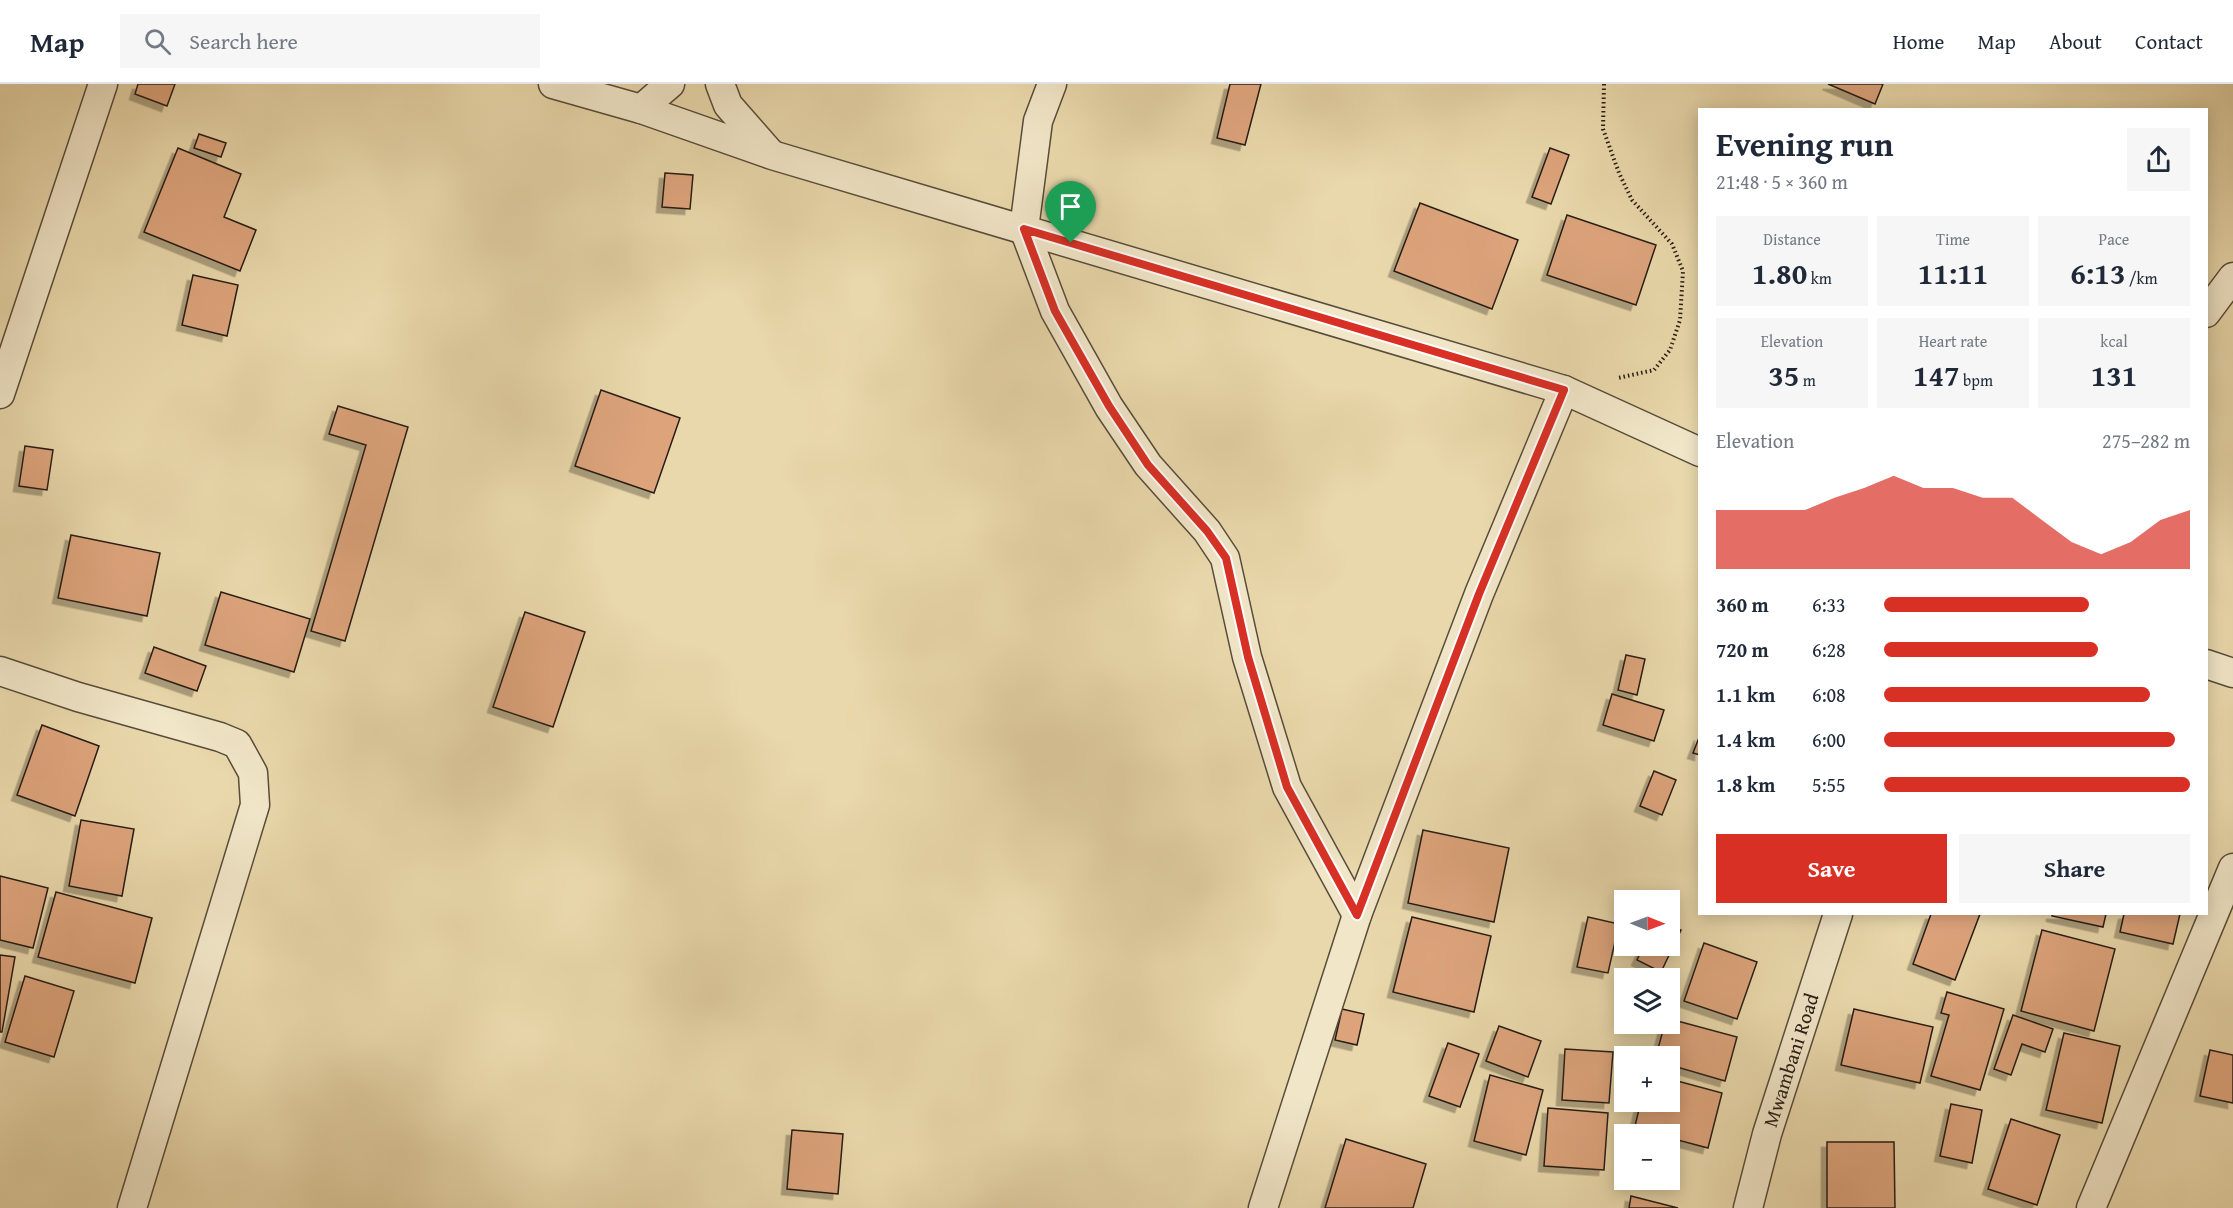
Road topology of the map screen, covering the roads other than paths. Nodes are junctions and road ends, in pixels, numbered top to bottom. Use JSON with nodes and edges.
{"nodes":[{"id":1,"x":103,"y":84,"type":"edge"},
{"id":2,"x":554,"y":84,"type":"edge"},
{"id":3,"x":670,"y":84,"type":"edge"},
{"id":4,"x":720,"y":84,"type":"edge"},
{"id":5,"x":1052,"y":84,"type":"edge"},
{"id":6,"x":641,"y":109,"type":"junction"},
{"id":7,"x":772,"y":155,"type":"junction"},
{"id":8,"x":1024,"y":229,"type":"junction"},
{"id":9,"x":2233,"y":277,"type":"edge"},
{"id":10,"x":2208,"y":310,"type":"edge"},
{"id":11,"x":1564,"y":390,"type":"junction"},
{"id":12,"x":0,"y":394,"type":"edge"},
{"id":13,"x":1698,"y":451,"type":"edge"},
{"id":14,"x":2208,"y":665,"type":"edge"},
{"id":15,"x":0,"y":671,"type":"edge"},
{"id":16,"x":2233,"y":673,"type":"edge"},
{"id":17,"x":2233,"y":868,"type":"edge"},
{"id":18,"x":1357,"y":915,"type":"junction"},
{"id":19,"x":1838,"y":915,"type":"edge"},
{"id":20,"x":132,"y":1208,"type":"edge"},
{"id":21,"x":1263,"y":1208,"type":"edge"},
{"id":22,"x":1748,"y":1208,"type":"edge"},
{"id":23,"x":2091,"y":1208,"type":"edge"}],
"edges":[{"from":1,"to":12,"type":"street"},
{"from":2,"to":6,"type":"street"},
{"from":3,"to":6,"type":"street"},
{"from":4,"to":7,"type":"street"},
{"from":5,"to":8,"type":"street"},
{"from":6,"to":7,"type":"street"},
{"from":7,"to":8,"type":"street"},
{"from":8,"to":11,"type":"street"},
{"from":8,"to":18,"type":"street"},
{"from":9,"to":10,"type":"street"},
{"from":11,"to":13,"type":"street"},
{"from":11,"to":18,"type":"street"},
{"from":14,"to":16,"type":"street"},
{"from":15,"to":20,"type":"street"},
{"from":17,"to":23,"type":"street"},
{"from":18,"to":21,"type":"street"},
{"from":19,"to":22,"type":"street","name":"Mwambani Road"}]}
